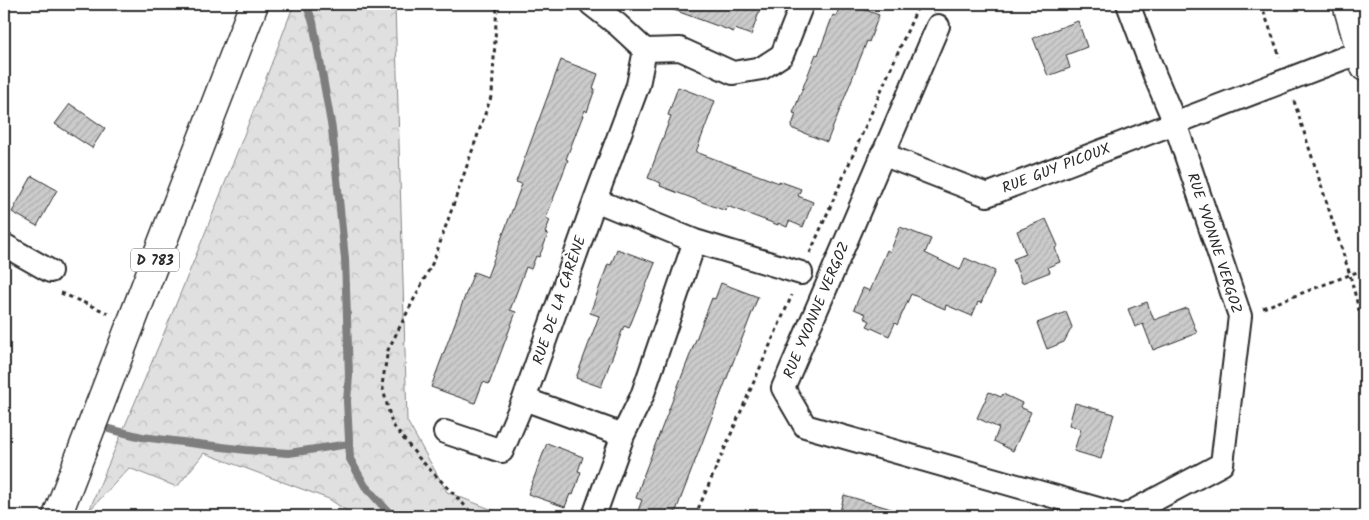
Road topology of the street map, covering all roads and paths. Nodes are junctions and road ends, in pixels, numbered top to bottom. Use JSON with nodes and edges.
{"nodes":[{"id":1,"x":254,"y":4,"type":"edge"},
{"id":2,"x":497,"y":4,"type":"edge"},
{"id":3,"x":591,"y":4,"type":"edge"},
{"id":4,"x":802,"y":4,"type":"edge"},
{"id":5,"x":1128,"y":4,"type":"edge"},
{"id":6,"x":1260,"y":4,"type":"edge"},
{"id":7,"x":1347,"y":4,"type":"edge"},
{"id":8,"x":938,"y":26,"type":"dead end"},
{"id":9,"x":645,"y":50,"type":"junction"},
{"id":10,"x":1364,"y":59,"type":"edge"},
{"id":11,"x":1287,"y":80,"type":"junction"},
{"id":12,"x":1175,"y":123,"type":"junction"},
{"id":13,"x":882,"y":154,"type":"junction"},
{"id":14,"x":594,"y":200,"type":"junction"},
{"id":15,"x":695,"y":241,"type":"junction"},
{"id":16,"x":4,"y":245,"type":"edge"},
{"id":17,"x":1365,"y":269,"type":"edge"},
{"id":18,"x":50,"y":271,"type":"joint"},
{"id":19,"x":801,"y":273,"type":"dead end"},
{"id":20,"x":1350,"y":275,"type":"junction"},
{"id":21,"x":1240,"y":316,"type":"junction"},
{"id":22,"x":132,"y":322,"type":"junction"},
{"id":23,"x":1365,"y":333,"type":"edge"},
{"id":24,"x":524,"y":399,"type":"junction"},
{"id":25,"x":446,"y":432,"type":"dead end"},
{"id":26,"x":623,"y":435,"type":"junction"},
{"id":27,"x":57,"y":516,"type":"edge"},
{"id":28,"x":477,"y":516,"type":"edge"},
{"id":29,"x":594,"y":516,"type":"edge"},
{"id":30,"x":1123,"y":516,"type":"edge"}],
"edges":[{"from":1,"to":22,"type":"main road","number":"D 783"},
{"from":2,"to":28,"type":"path"},
{"from":3,"to":9,"type":"street"},
{"from":4,"to":9,"type":"street"},
{"from":5,"to":12,"type":"street"},
{"from":6,"to":11,"type":"path"},
{"from":7,"to":10,"type":"main road"},
{"from":8,"to":13,"type":"street","name":"RUE YVONNE VERGOZ"},
{"from":9,"to":14,"type":"street","name":"RUE DE LA CARÈNE"},
{"from":10,"to":11,"type":"street","name":"RUE GUY PICOUX"},
{"from":11,"to":12,"type":"street","name":"RUE GUY PICOUX"},
{"from":11,"to":20,"type":"path"},
{"from":12,"to":13,"type":"street","name":"RUE GUY PICOUX"},
{"from":12,"to":21,"type":"street","name":"RUE YVONNE VERGOZ"},
{"from":13,"to":30,"type":"street","name":"RUE YVONNE VERGOZ"},
{"from":14,"to":15,"type":"street"},
{"from":14,"to":24,"type":"street","name":"RUE DE LA CARÈNE"},
{"from":15,"to":19,"type":"street"},
{"from":15,"to":26,"type":"street"},
{"from":16,"to":18,"type":"street"},
{"from":17,"to":20,"type":"path"},
{"from":18,"to":22,"type":"path"},
{"from":20,"to":21,"type":"path"},
{"from":20,"to":23,"type":"path"},
{"from":21,"to":30,"type":"street","name":"RUE YVONNE VERGOZ"},
{"from":22,"to":27,"type":"main road","number":"D 783"},
{"from":24,"to":25,"type":"street","name":"RUE DE LA CARÈNE"},
{"from":24,"to":26,"type":"street"},
{"from":26,"to":29,"type":"street"}]}
